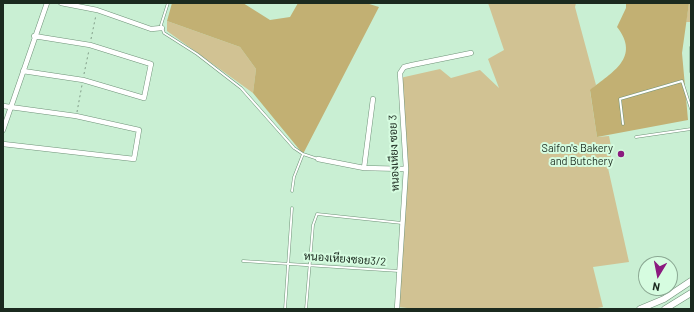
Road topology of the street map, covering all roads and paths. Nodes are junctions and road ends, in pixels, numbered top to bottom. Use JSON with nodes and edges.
{"nodes":[{"id":1,"x":47,"y":3,"type":"edge"},
{"id":2,"x":61,"y":3,"type":"edge"},
{"id":3,"x":168,"y":3,"type":"edge"},
{"id":4,"x":97,"y":10,"type":"junction"},
{"id":5,"x":162,"y":28,"type":"junction"},
{"id":6,"x":34,"y":36,"type":"junction"},
{"id":7,"x":90,"y":45,"type":"junction"},
{"id":8,"x":691,"y":47,"type":"edge"},
{"id":9,"x":471,"y":52,"type":"dead end"},
{"id":10,"x":23,"y":71,"type":"junction"},
{"id":11,"x":691,"y":72,"type":"edge"},
{"id":12,"x":83,"y":80,"type":"junction"},
{"id":13,"x":373,"y":99,"type":"dead end"},
{"id":14,"x":690,"y":103,"type":"edge"},
{"id":15,"x":3,"y":106,"type":"edge"},
{"id":16,"x":11,"y":108,"type":"junction"},
{"id":17,"x":691,"y":109,"type":"edge"},
{"id":18,"x":76,"y":116,"type":"junction"},
{"id":19,"x":623,"y":124,"type":"dead end"},
{"id":20,"x":691,"y":129,"type":"edge"},
{"id":21,"x":3,"y":130,"type":"edge"},
{"id":22,"x":636,"y":137,"type":"dead end"},
{"id":23,"x":3,"y":144,"type":"edge"},
{"id":24,"x":303,"y":154,"type":"junction"},
{"id":25,"x":318,"y":159,"type":"joint"},
{"id":26,"x":364,"y":168,"type":"junction"},
{"id":27,"x":406,"y":169,"type":"junction"},
{"id":28,"x":292,"y":191,"type":"dead end"},
{"id":29,"x":292,"y":208,"type":"dead end"},
{"id":30,"x":403,"y":223,"type":"junction"},
{"id":31,"x":243,"y":261,"type":"dead end"},
{"id":32,"x":288,"y":264,"type":"junction"},
{"id":33,"x":309,"y":265,"type":"junction"},
{"id":34,"x":400,"y":271,"type":"junction"},
{"id":35,"x":691,"y":281,"type":"edge"},
{"id":36,"x":691,"y":292,"type":"edge"},
{"id":37,"x":285,"y":309,"type":"edge"},
{"id":38,"x":306,"y":309,"type":"edge"},
{"id":39,"x":398,"y":309,"type":"edge"},
{"id":40,"x":640,"y":309,"type":"edge"},
{"id":41,"x":665,"y":309,"type":"edge"}],
"edges":[{"from":1,"to":6,"type":"street"},
{"from":2,"to":4,"type":"street"},
{"from":3,"to":5,"type":"lane"},
{"from":4,"to":5,"type":"street"},
{"from":4,"to":7,"type":"path"},
{"from":5,"to":24,"type":"lane"},
{"from":6,"to":7,"type":"street"},
{"from":6,"to":10,"type":"street"},
{"from":7,"to":12,"type":"path"},
{"from":7,"to":12,"type":"street"},
{"from":8,"to":11,"type":"lane"},
{"from":9,"to":27,"type":"street","name":"หนองเหียง ซอย 3"},
{"from":10,"to":12,"type":"street"},
{"from":10,"to":16,"type":"street"},
{"from":12,"to":18,"type":"path"},
{"from":13,"to":26,"type":"street"},
{"from":14,"to":17,"type":"lane"},
{"from":14,"to":19,"type":"lane"},
{"from":15,"to":16,"type":"street"},
{"from":16,"to":18,"type":"street"},
{"from":16,"to":21,"type":"street"},
{"from":18,"to":23,"type":"street"},
{"from":20,"to":22,"type":"lane"},
{"from":24,"to":25,"type":"lane"},
{"from":24,"to":28,"type":"lane"},
{"from":25,"to":26,"type":"street"},
{"from":26,"to":27,"type":"street"},
{"from":27,"to":30,"type":"street","name":"หนองเหียง ซอย 3"},
{"from":29,"to":32,"type":"lane"},
{"from":30,"to":33,"type":"lane"},
{"from":30,"to":34,"type":"street","name":"หนองเหียง ซอย 3"},
{"from":31,"to":32,"type":"lane","name":"หนองเหียงซอย3/2"},
{"from":32,"to":33,"type":"lane","name":"หนองเหียงซอย3/2"},
{"from":32,"to":37,"type":"lane"},
{"from":33,"to":34,"type":"lane","name":"หนองเหียงซอย3/2"},
{"from":33,"to":38,"type":"lane"},
{"from":34,"to":39,"type":"street","name":"หนองเหียง ซอย 3"},
{"from":35,"to":40,"type":"main road"},
{"from":36,"to":41,"type":"main road"}]}
